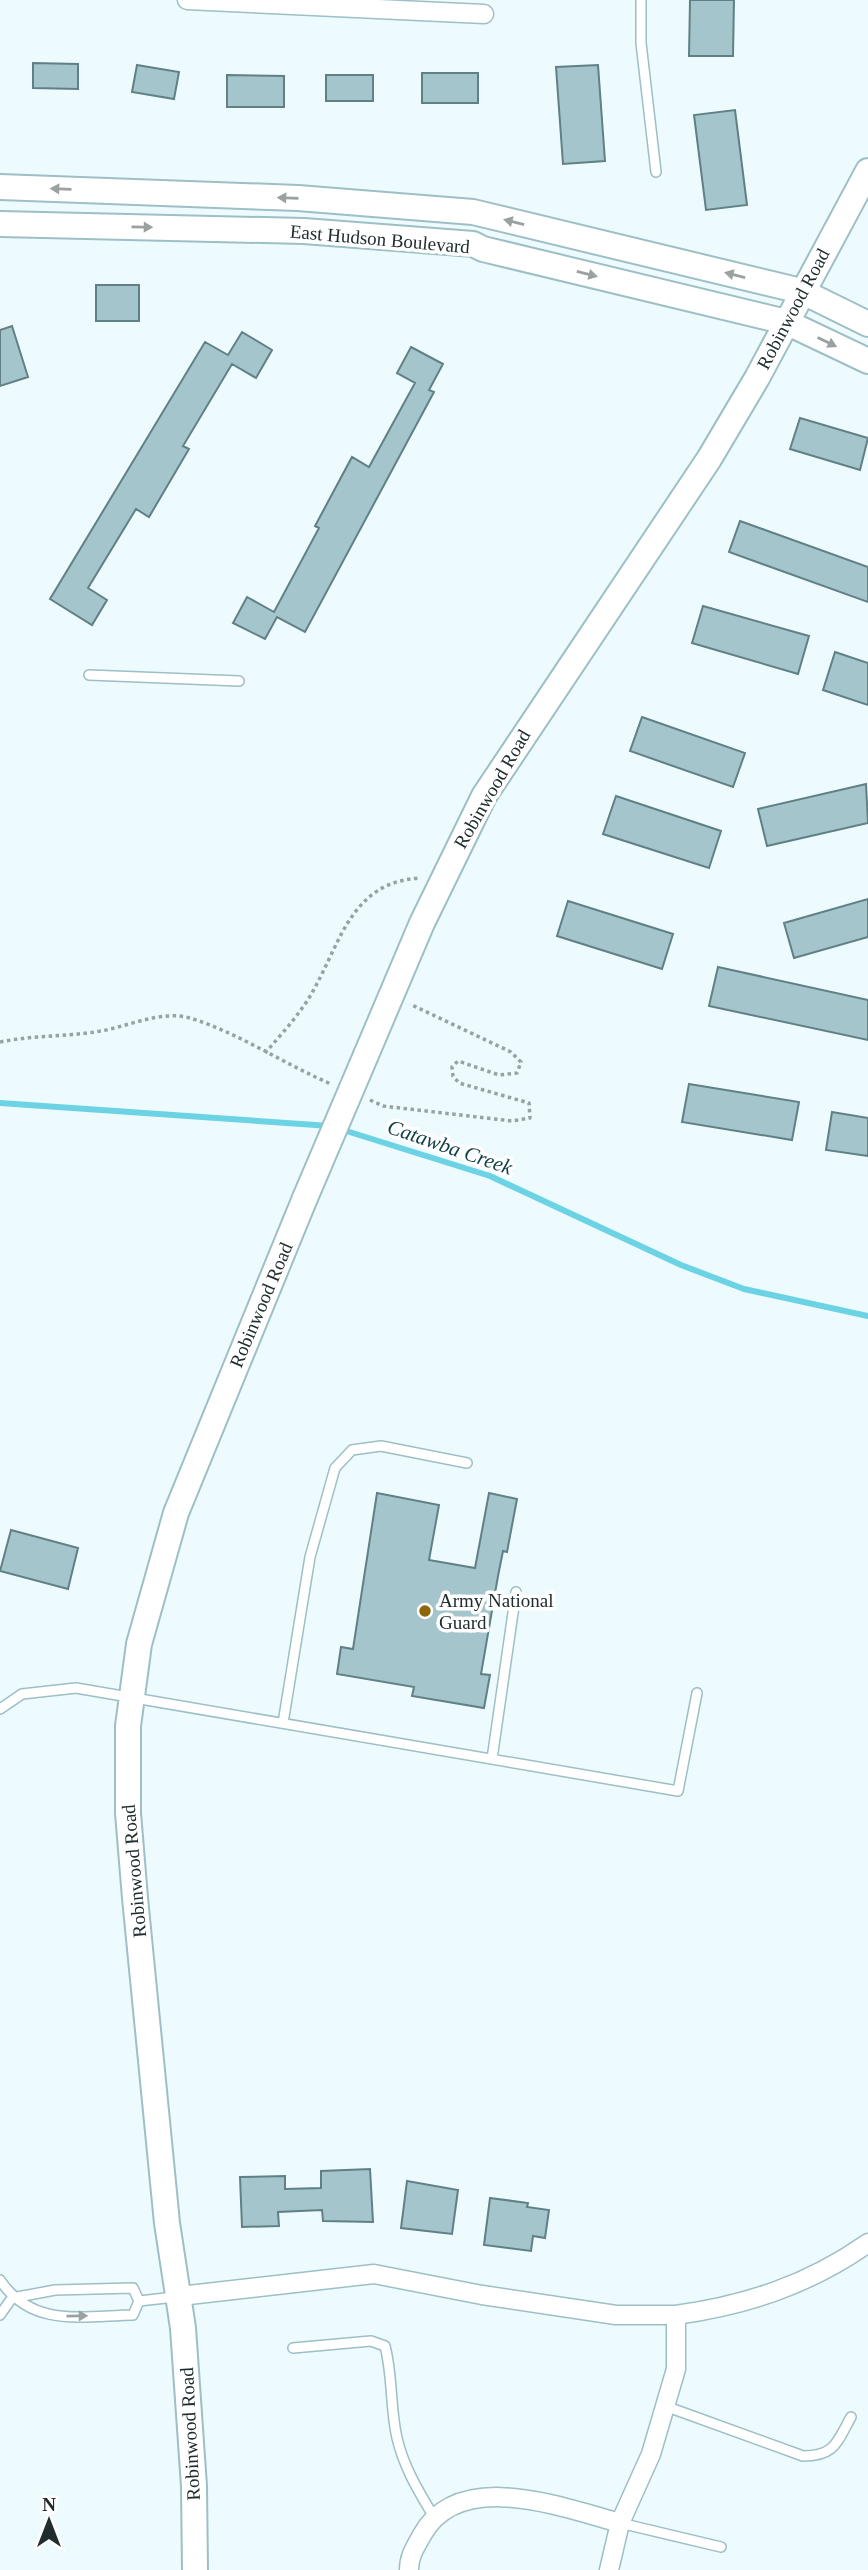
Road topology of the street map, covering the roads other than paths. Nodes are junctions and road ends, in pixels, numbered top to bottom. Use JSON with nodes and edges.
{"nodes":[{"id":1,"x":187,"y":0,"type":"edge"},
{"id":2,"x":641,"y":0,"type":"edge"},
{"id":3,"x":246,"y":1,"type":"edge"},
{"id":4,"x":484,"y":14,"type":"dead end"},
{"id":5,"x":868,"y":171,"type":"edge"},
{"id":6,"x":656,"y":172,"type":"dead end"},
{"id":7,"x":0,"y":187,"type":"edge"},
{"id":8,"x":0,"y":223,"type":"edge"},
{"id":9,"x":801,"y":291,"type":"junction"},
{"id":10,"x":786,"y":322,"type":"junction"},
{"id":11,"x":868,"y":324,"type":"edge"},
{"id":12,"x":868,"y":361,"type":"edge"},
{"id":13,"x":89,"y":675,"type":"dead end"},
{"id":14,"x":239,"y":681,"type":"dead end"},
{"id":15,"x":467,"y":1463,"type":"dead end"},
{"id":16,"x":516,"y":1592,"type":"dead end"},
{"id":17,"x":697,"y":1693,"type":"dead end"},
{"id":18,"x":131,"y":1697,"type":"junction"},
{"id":19,"x":0,"y":1709,"type":"edge"},
{"id":20,"x":283,"y":1723,"type":"junction"},
{"id":21,"x":492,"y":1759,"type":"junction"},
{"id":22,"x":868,"y":2243,"type":"edge"},
{"id":23,"x":0,"y":2280,"type":"edge"},
{"id":24,"x":180,"y":2296,"type":"junction"},
{"id":25,"x":12,"y":2298,"type":"junction"},
{"id":26,"x":139,"y":2301,"type":"junction"},
{"id":27,"x":0,"y":2315,"type":"edge"},
{"id":28,"x":676,"y":2315,"type":"junction"},
{"id":29,"x":293,"y":2348,"type":"dead end"},
{"id":30,"x":665,"y":2406,"type":"junction"},
{"id":31,"x":851,"y":2417,"type":"dead end"},
{"id":32,"x":434,"y":2518,"type":"junction"},
{"id":33,"x":620,"y":2523,"type":"junction"},
{"id":34,"x":721,"y":2547,"type":"dead end"},
{"id":35,"x":195,"y":2570,"type":"edge"},
{"id":36,"x":410,"y":2570,"type":"edge"},
{"id":37,"x":609,"y":2570,"type":"edge"}],
"edges":[{"from":1,"to":3,"type":"street"},
{"from":2,"to":6,"type":"lane"},
{"from":3,"to":4,"type":"street"},
{"from":5,"to":9,"type":"main road","name":"Robinwood Road"},
{"from":9,"to":7,"type":"main road","name":"East Hudson Boulevard","one_way":true},
{"from":8,"to":10,"type":"main road","name":"East Hudson Boulevard","one_way":true},
{"from":9,"to":10,"type":"main road","name":"Robinwood Road"},
{"from":9,"to":11,"type":"main road","name":"East Hudson Boulevard"},
{"from":10,"to":12,"type":"main road","name":"East Hudson Boulevard","one_way":true},
{"from":10,"to":18,"type":"main road","name":"Robinwood Road","bridge":true},
{"from":13,"to":14,"type":"lane"},
{"from":15,"to":20,"type":"lane"},
{"from":16,"to":21,"type":"lane"},
{"from":17,"to":21,"type":"lane"},
{"from":18,"to":19,"type":"lane"},
{"from":18,"to":20,"type":"lane"},
{"from":18,"to":24,"type":"main road","name":"Robinwood Road"},
{"from":20,"to":21,"type":"lane"},
{"from":22,"to":28,"type":"street"},
{"from":23,"to":25,"type":"lane"},
{"from":24,"to":26,"type":"lane"},
{"from":24,"to":28,"type":"street"},
{"from":24,"to":35,"type":"main road","name":"Robinwood Road"},
{"from":25,"to":26,"type":"lane"},
{"from":25,"to":26,"type":"lane","one_way":true},
{"from":25,"to":27,"type":"lane"},
{"from":28,"to":30,"type":"street"},
{"from":29,"to":32,"type":"lane"},
{"from":30,"to":31,"type":"lane"},
{"from":30,"to":33,"type":"street"},
{"from":32,"to":33,"type":"street"},
{"from":32,"to":36,"type":"street"},
{"from":33,"to":34,"type":"lane"},
{"from":33,"to":37,"type":"street"}]}
